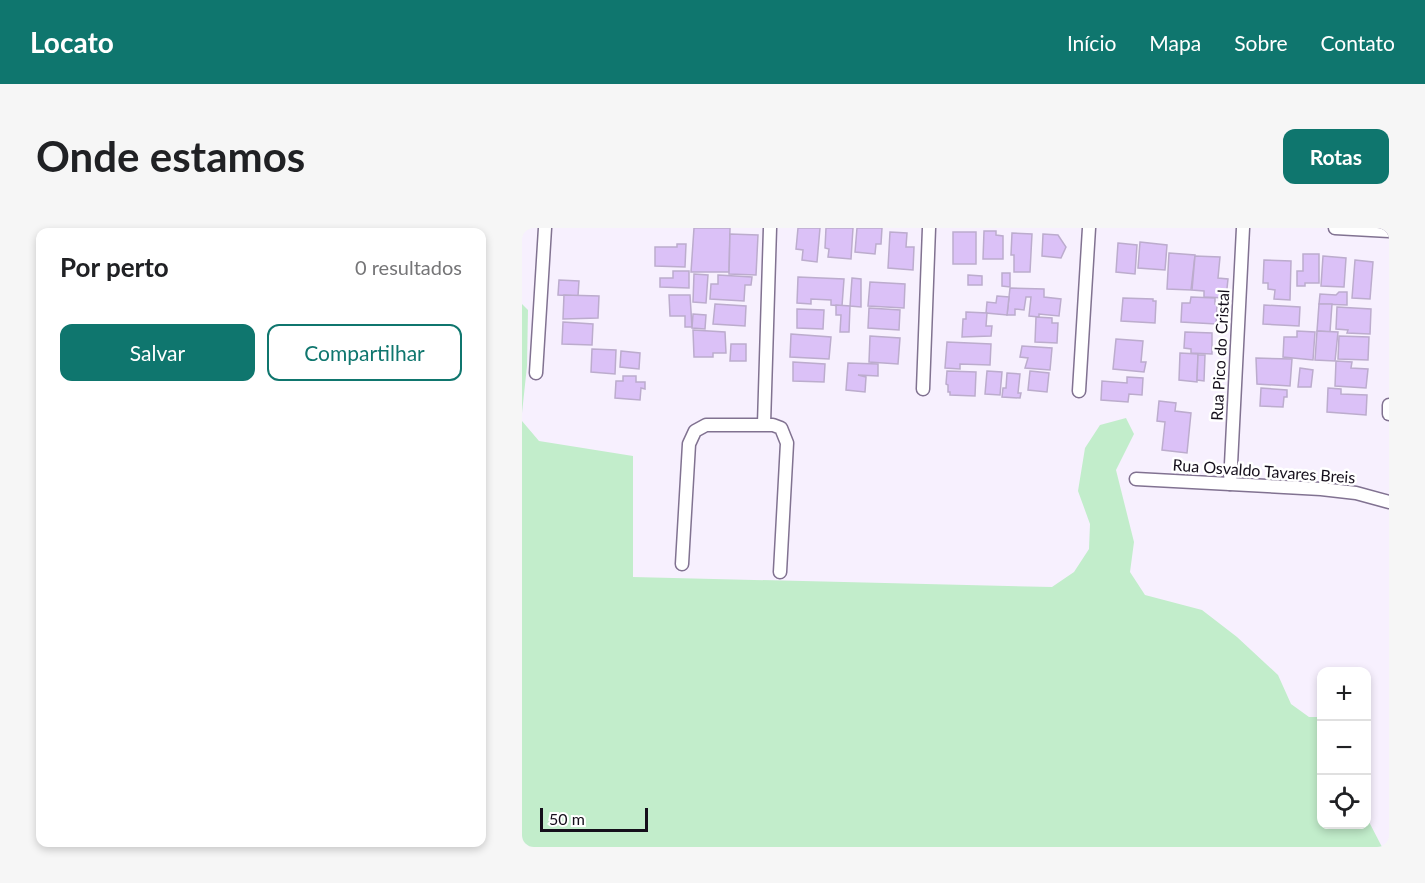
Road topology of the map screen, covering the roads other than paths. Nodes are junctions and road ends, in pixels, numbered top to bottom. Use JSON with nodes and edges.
{"nodes":[{"id":1,"x":545,"y":228,"type":"edge"},
{"id":2,"x":770,"y":228,"type":"edge"},
{"id":3,"x":929,"y":228,"type":"edge"},
{"id":4,"x":1089,"y":228,"type":"edge"},
{"id":5,"x":1242,"y":228,"type":"edge"},
{"id":6,"x":1335,"y":228,"type":"edge"},
{"id":7,"x":1389,"y":231,"type":"edge"},
{"id":8,"x":536,"y":373,"type":"dead end"},
{"id":9,"x":923,"y":389,"type":"dead end"},
{"id":10,"x":1079,"y":391,"type":"dead end"},
{"id":11,"x":1389,"y":405,"type":"edge"},
{"id":12,"x":1389,"y":414,"type":"edge"},
{"id":13,"x":764,"y":424,"type":"junction"},
{"id":14,"x":1136,"y":479,"type":"dead end"},
{"id":15,"x":1230,"y":484,"type":"junction"},
{"id":16,"x":1389,"y":502,"type":"edge"},
{"id":17,"x":682,"y":564,"type":"dead end"},
{"id":18,"x":780,"y":572,"type":"dead end"}],
"edges":[{"from":1,"to":8,"type":"street"},
{"from":2,"to":13,"type":"street"},
{"from":3,"to":9,"type":"street"},
{"from":4,"to":10,"type":"street"},
{"from":5,"to":15,"type":"street","name":"Rua Pico do Cristal"},
{"from":6,"to":7,"type":"street"},
{"from":11,"to":12,"type":"street"},
{"from":13,"to":17,"type":"street"},
{"from":13,"to":18,"type":"street"},
{"from":14,"to":15,"type":"street","name":"Rua Osvaldo Tavares Breis"},
{"from":15,"to":16,"type":"street","name":"Rua Osvaldo Tavares Breis"}]}
